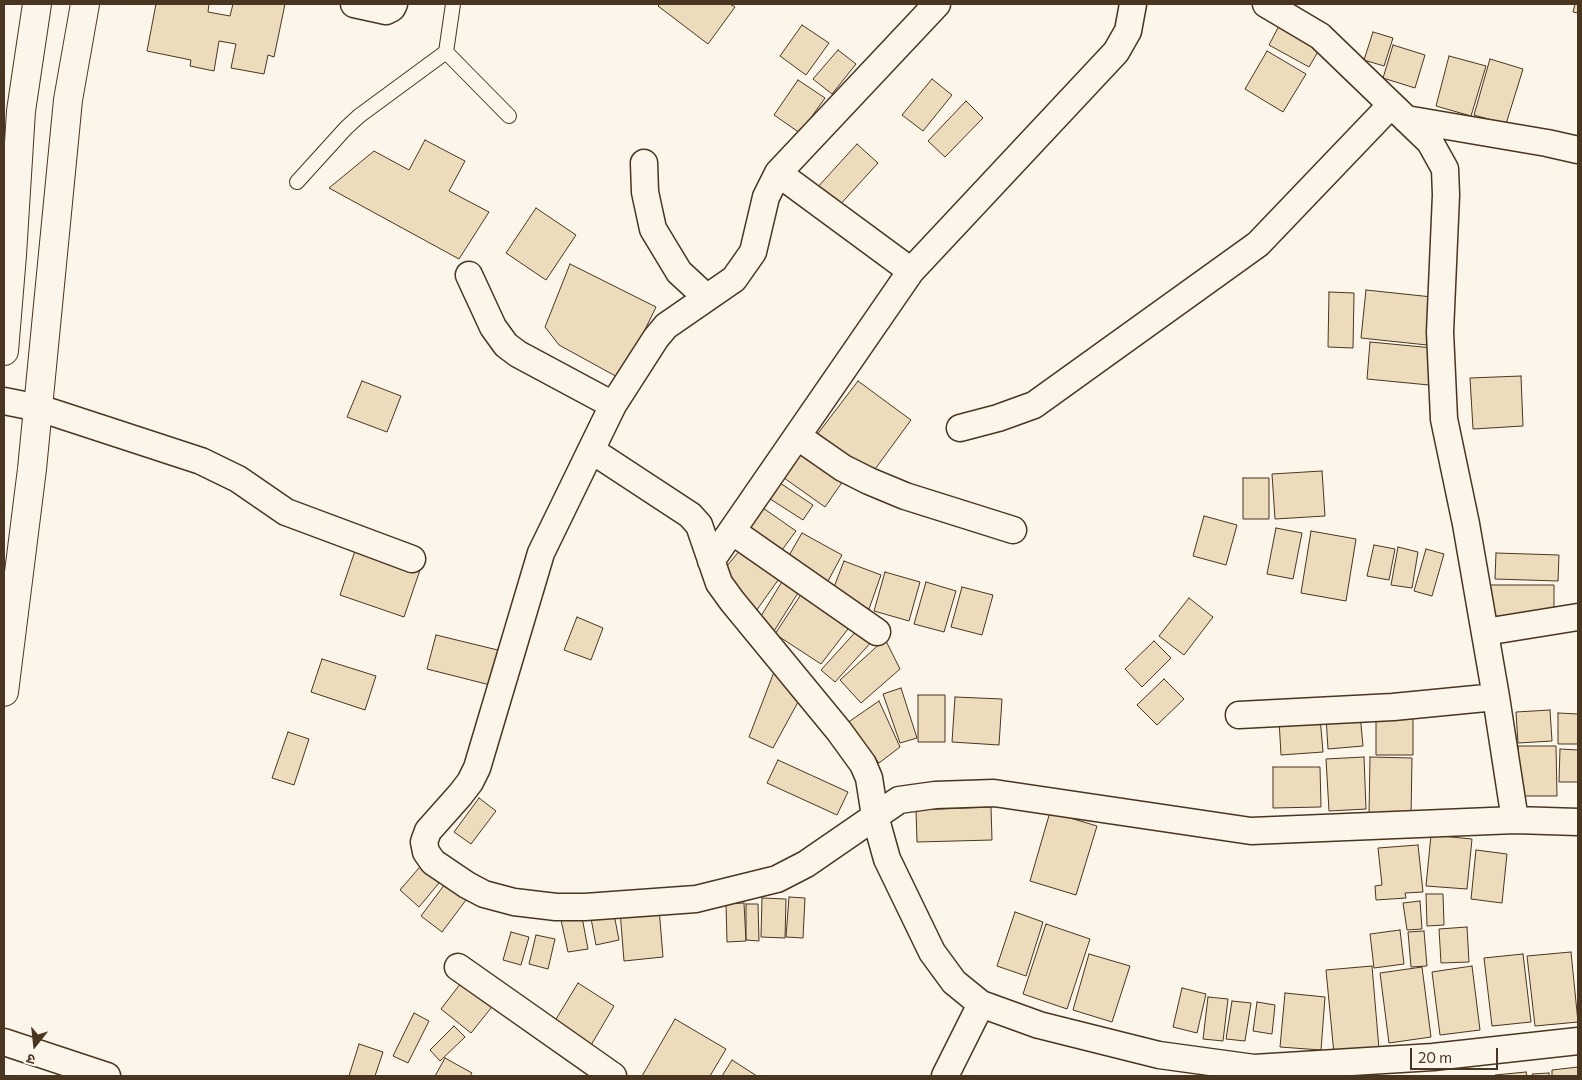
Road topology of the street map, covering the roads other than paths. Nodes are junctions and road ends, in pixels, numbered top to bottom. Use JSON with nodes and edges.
{"nodes":[{"id":1,"x":36,"y":4,"type":"edge"},
{"id":2,"x":85,"y":4,"type":"edge"},
{"id":3,"x":354,"y":4,"type":"edge"},
{"id":4,"x":394,"y":4,"type":"edge"},
{"id":5,"x":453,"y":4,"type":"edge"},
{"id":6,"x":937,"y":4,"type":"edge"},
{"id":7,"x":1133,"y":4,"type":"edge"},
{"id":8,"x":1266,"y":4,"type":"edge"},
{"id":9,"x":446,"y":52,"type":"junction"},
{"id":10,"x":1398,"y":112,"type":"junction"},
{"id":11,"x":509,"y":116,"type":"dead end"},
{"id":12,"x":1578,"y":150,"type":"edge"},
{"id":13,"x":644,"y":163,"type":"dead end"},
{"id":14,"x":778,"y":173,"type":"junction"},
{"id":15,"x":297,"y":182,"type":"dead end"},
{"id":16,"x":911,"y":271,"type":"junction"},
{"id":17,"x":469,"y":275,"type":"dead end"},
{"id":18,"x":706,"y":297,"type":"junction"},
{"id":19,"x":4,"y":351,"type":"edge"},
{"id":20,"x":4,"y":400,"type":"edge"},
{"id":21,"x":614,"y":405,"type":"junction"},
{"id":22,"x":38,"y":408,"type":"junction"},
{"id":23,"x":960,"y":428,"type":"dead end"},
{"id":24,"x":797,"y":436,"type":"junction"},
{"id":25,"x":591,"y":450,"type":"junction"},
{"id":26,"x":1013,"y":530,"type":"dead end"},
{"id":27,"x":732,"y":531,"type":"junction"},
{"id":28,"x":412,"y":559,"type":"dead end"},
{"id":29,"x":711,"y":562,"type":"junction"},
{"id":30,"x":1578,"y":616,"type":"edge"},
{"id":31,"x":877,"y":632,"type":"dead end"},
{"id":32,"x":1485,"y":632,"type":"junction"},
{"id":33,"x":4,"y":687,"type":"edge"},
{"id":34,"x":1496,"y":697,"type":"junction"},
{"id":35,"x":1238,"y":715,"type":"dead end"},
{"id":36,"x":875,"y":816,"type":"junction"},
{"id":37,"x":1515,"y":820,"type":"junction"},
{"id":38,"x":1578,"y":822,"type":"edge"},
{"id":39,"x":458,"y":967,"type":"dead end"},
{"id":40,"x":981,"y":1004,"type":"junction"},
{"id":41,"x":1578,"y":1041,"type":"edge"},
{"id":42,"x":4,"y":1042,"type":"edge"},
{"id":43,"x":1433,"y":1066,"type":"edge"},
{"id":44,"x":107,"y":1076,"type":"edge"},
{"id":45,"x":613,"y":1076,"type":"edge"},
{"id":46,"x":945,"y":1076,"type":"edge"}],
"edges":[{"from":1,"to":19,"type":"street"},
{"from":2,"to":22,"type":"street"},
{"from":3,"to":4,"type":"street"},
{"from":5,"to":9,"type":"lane"},
{"from":6,"to":14,"type":"street"},
{"from":7,"to":16,"type":"street"},
{"from":8,"to":10,"type":"street"},
{"from":9,"to":11,"type":"lane"},
{"from":9,"to":15,"type":"lane"},
{"from":10,"to":12,"type":"street"},
{"from":10,"to":23,"type":"street"},
{"from":10,"to":32,"type":"street"},
{"from":13,"to":18,"type":"street"},
{"from":14,"to":16,"type":"street"},
{"from":14,"to":18,"type":"street"},
{"from":16,"to":24,"type":"street"},
{"from":17,"to":21,"type":"street"},
{"from":18,"to":21,"type":"street"},
{"from":20,"to":22,"type":"street"},
{"from":21,"to":25,"type":"street"},
{"from":22,"to":28,"type":"street"},
{"from":22,"to":33,"type":"street"},
{"from":24,"to":26,"type":"street"},
{"from":24,"to":27,"type":"street"},
{"from":25,"to":29,"type":"street"},
{"from":25,"to":36,"type":"street"},
{"from":27,"to":29,"type":"street"},
{"from":27,"to":31,"type":"street"},
{"from":29,"to":36,"type":"street"},
{"from":30,"to":32,"type":"street"},
{"from":32,"to":34,"type":"street"},
{"from":34,"to":35,"type":"street"},
{"from":34,"to":37,"type":"street"},
{"from":36,"to":37,"type":"street"},
{"from":36,"to":40,"type":"street"},
{"from":37,"to":38,"type":"street"},
{"from":39,"to":45,"type":"street"},
{"from":40,"to":43,"type":"street"},
{"from":40,"to":46,"type":"street"},
{"from":41,"to":43,"type":"street"},
{"from":42,"to":44,"type":"street"}]}
